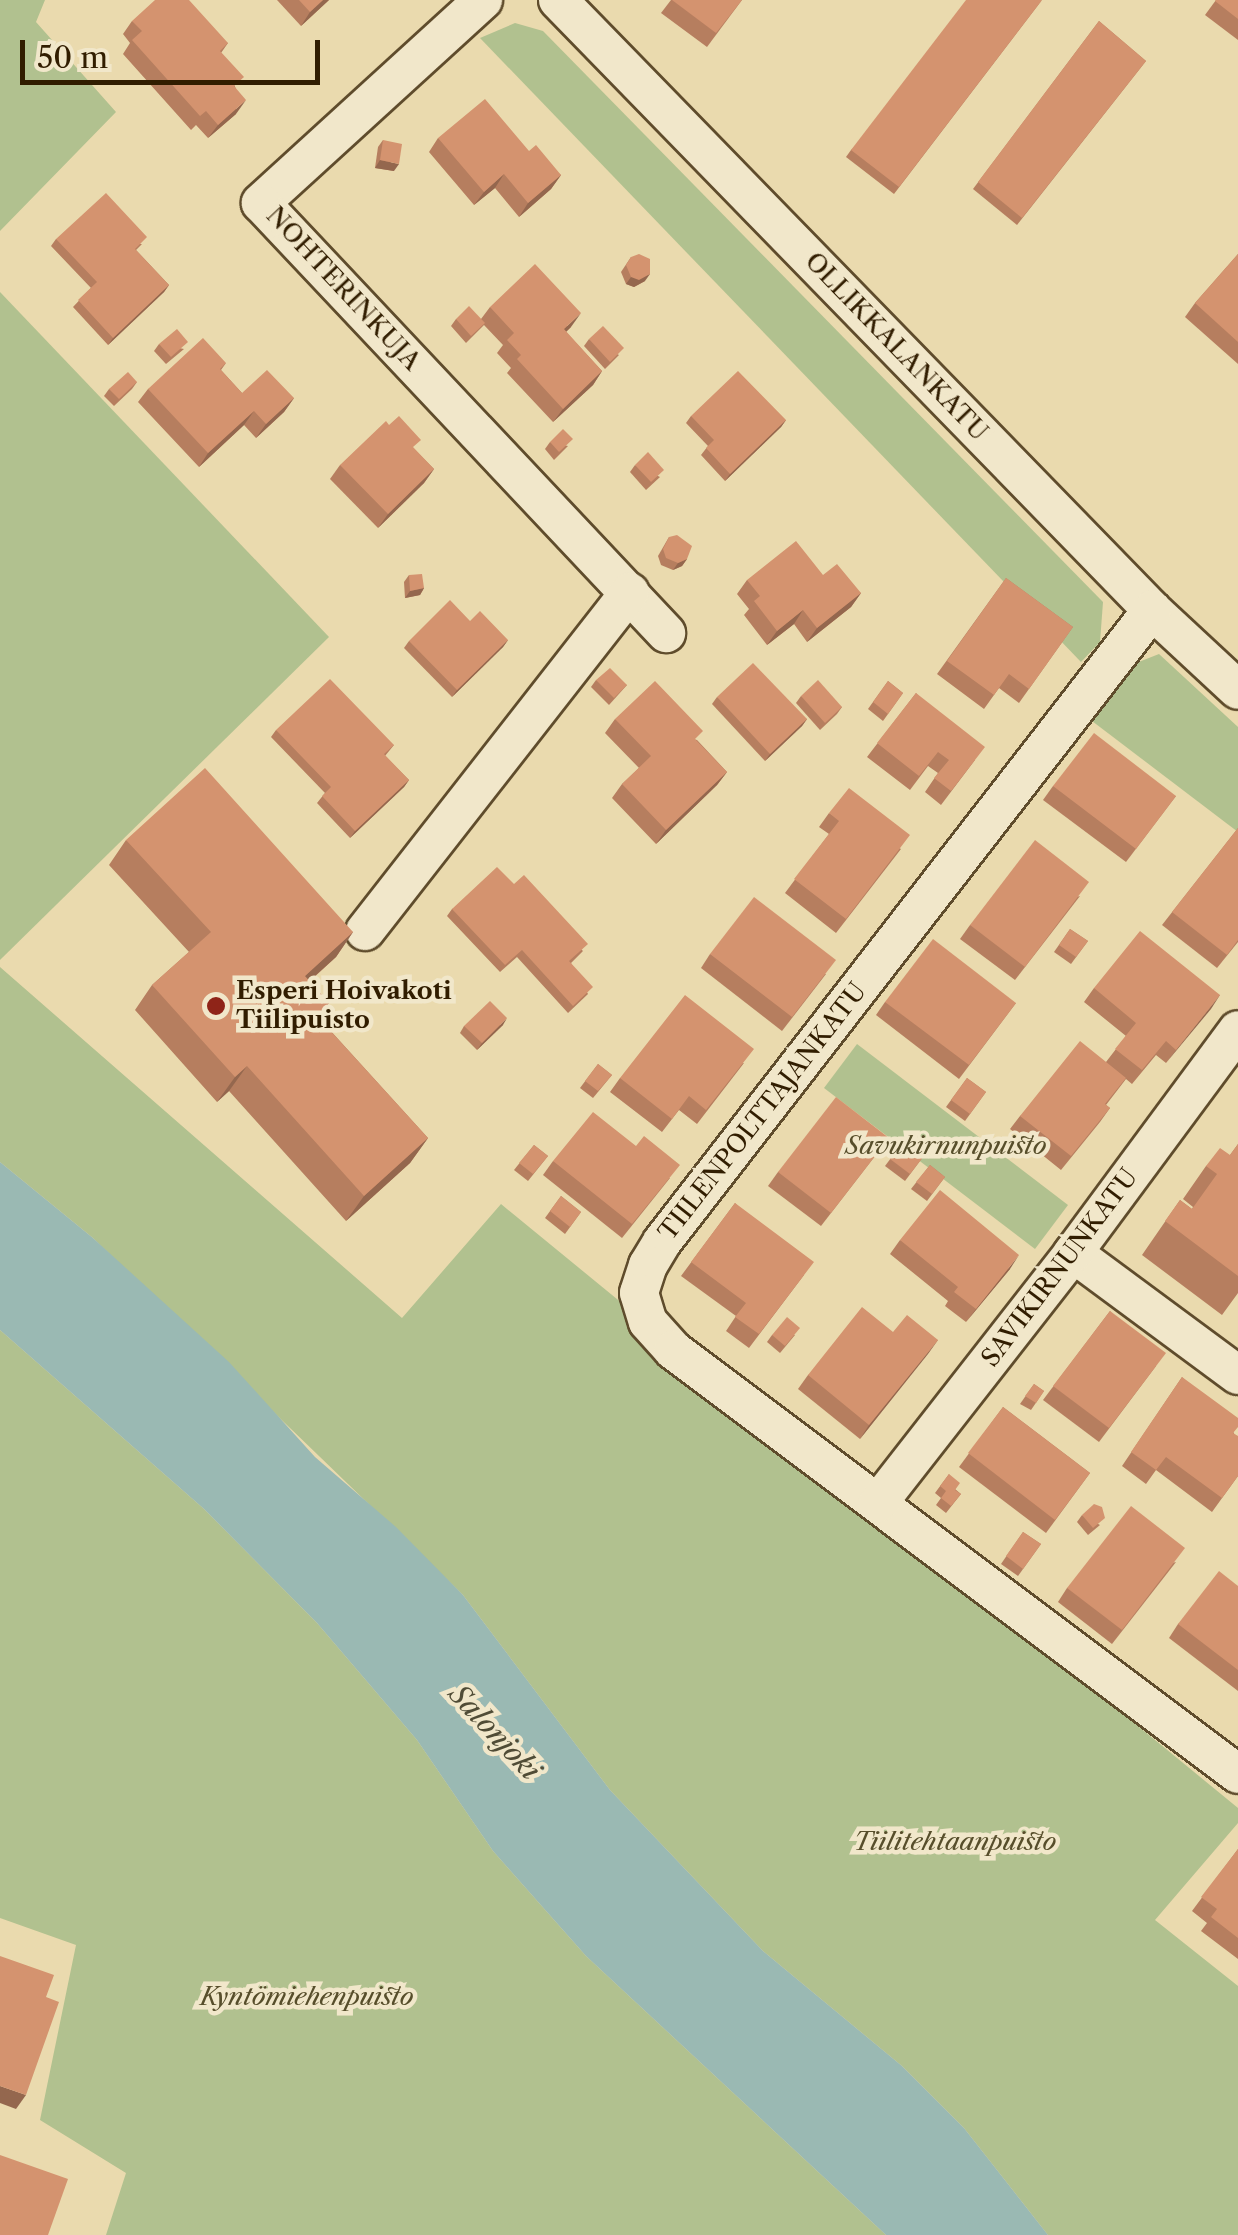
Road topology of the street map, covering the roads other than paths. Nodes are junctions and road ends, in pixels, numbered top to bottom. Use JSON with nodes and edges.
{"nodes":[{"id":1,"x":483,"y":0,"type":"edge"},
{"id":2,"x":558,"y":0,"type":"edge"},
{"id":3,"x":630,"y":592,"type":"junction"},
{"id":4,"x":1152,"y":610,"type":"junction"},
{"id":5,"x":666,"y":632,"type":"dead end"},
{"id":6,"x":1238,"y":690,"type":"edge"},
{"id":7,"x":364,"y":930,"type":"dead end"},
{"id":8,"x":1238,"y":1030,"type":"edge"},
{"id":9,"x":1073,"y":1253,"type":"junction"},
{"id":10,"x":1238,"y":1375,"type":"edge"},
{"id":11,"x":878,"y":1502,"type":"junction"},
{"id":12,"x":1238,"y":1774,"type":"edge"}],
"edges":[{"from":1,"to":3,"type":"street","name":"NOHTERINKUJA"},
{"from":2,"to":4,"type":"street","name":"OLLIKKALANKATU"},
{"from":3,"to":5,"type":"street","name":"NOHTERINKUJA"},
{"from":3,"to":7,"type":"street"},
{"from":4,"to":6,"type":"street","name":"OLLIKKALANKATU"},
{"from":4,"to":11,"type":"street","name":"TIILENPOLTTAJANKATU"},
{"from":8,"to":9,"type":"street","name":"SAVIKIRNUNKATU"},
{"from":9,"to":10,"type":"street"},
{"from":9,"to":11,"type":"street","name":"SAVIKIRNUNKATU"},
{"from":11,"to":12,"type":"street","name":"TIILENPOLTTAJANKATU"}]}
